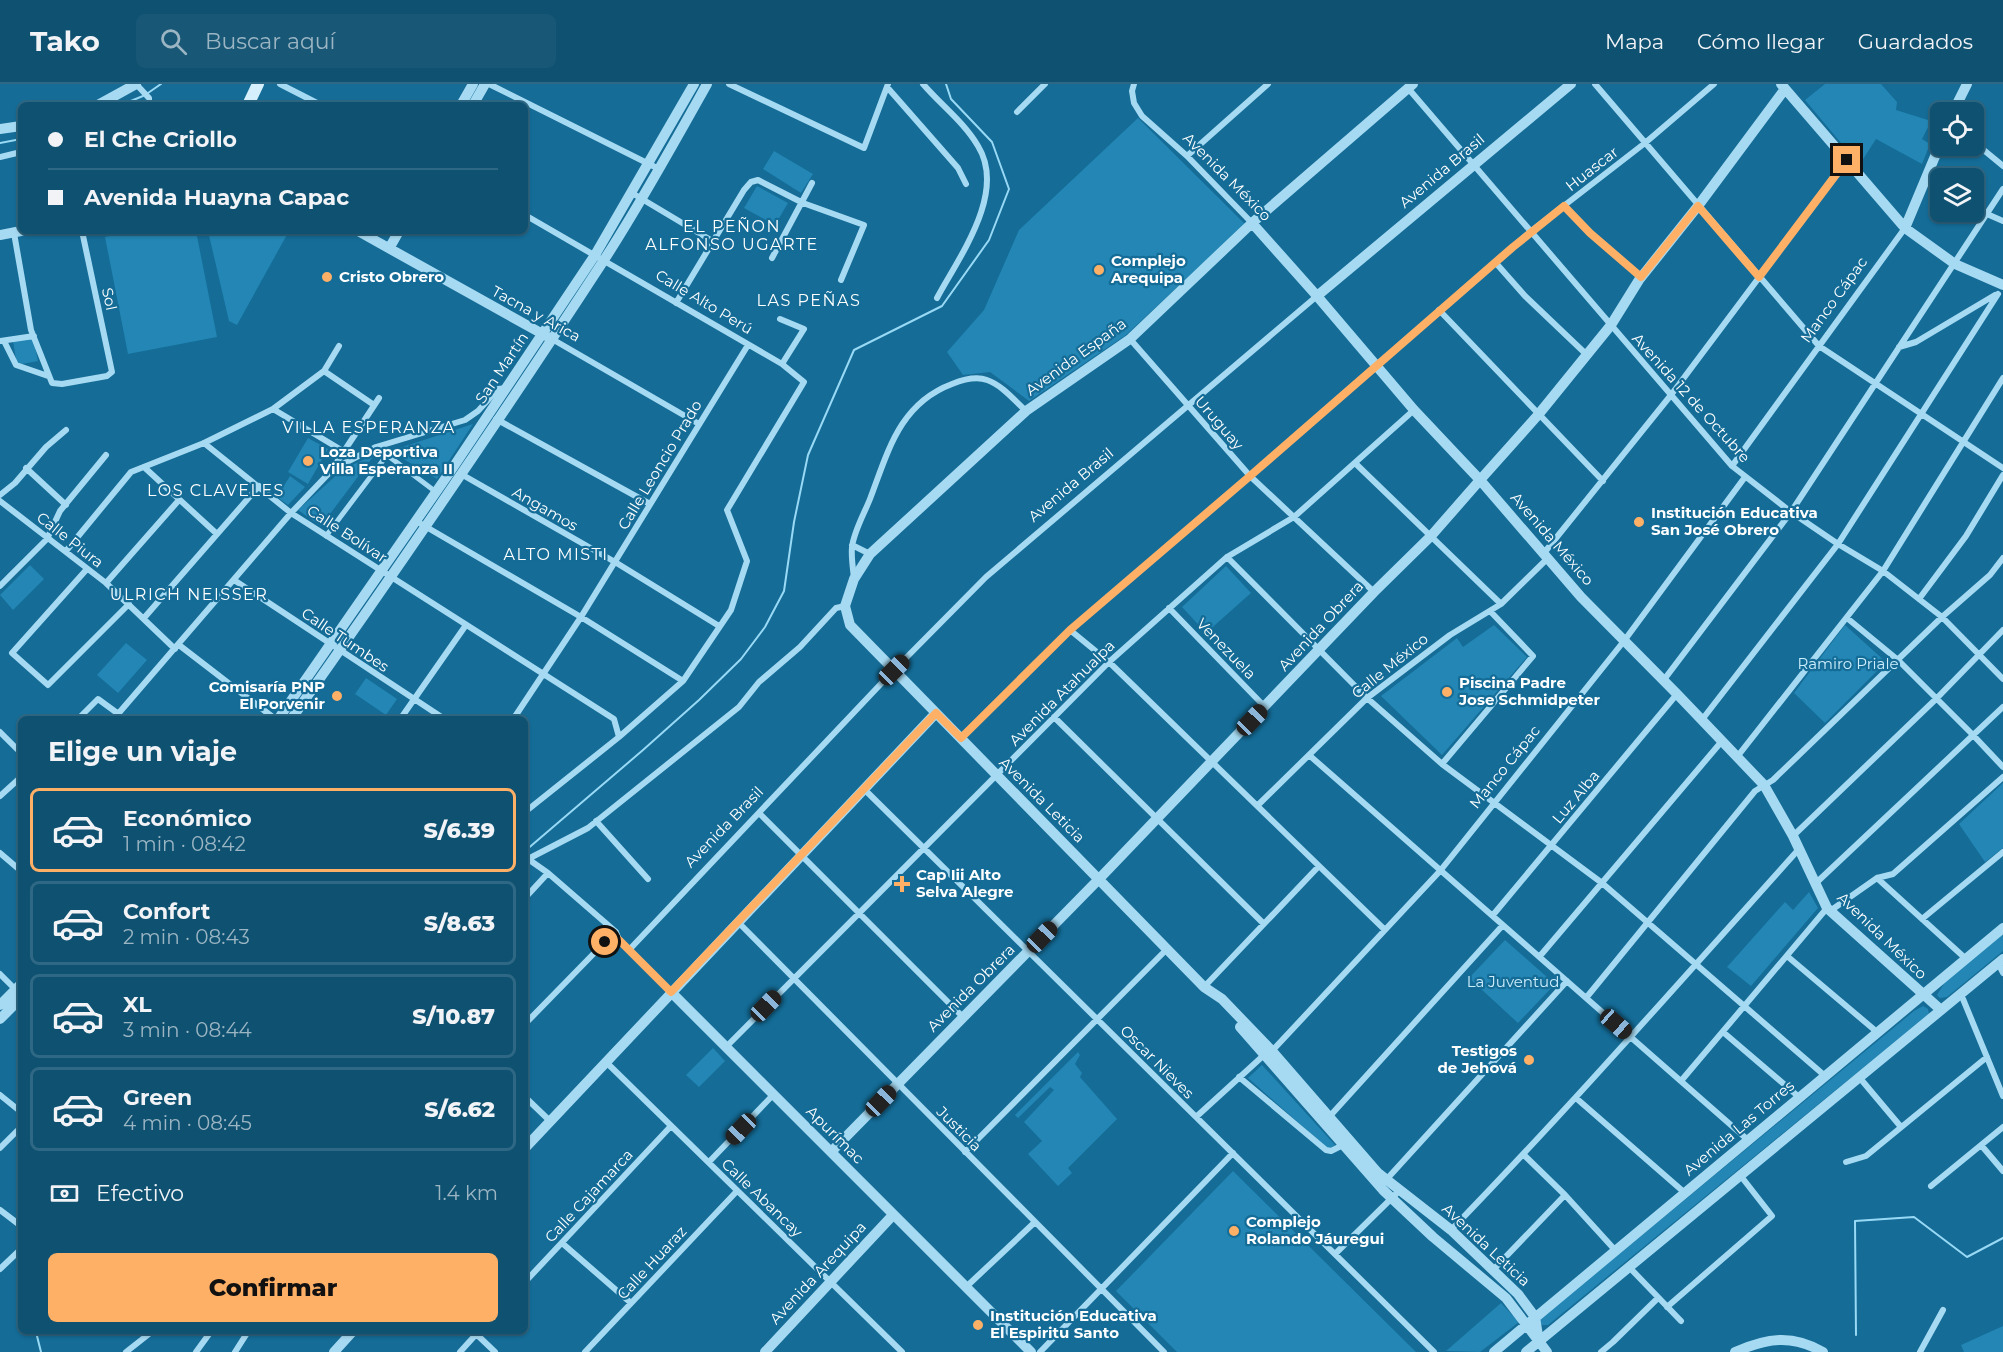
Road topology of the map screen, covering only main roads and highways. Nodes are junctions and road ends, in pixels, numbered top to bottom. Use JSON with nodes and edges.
{"nodes":[{"id":1,"x":258,"y":84,"type":"edge"},
{"id":2,"x":249,"y":102,"type":"edge"}],
"edges":[{"from":1,"to":2,"type":"main road"}]}
